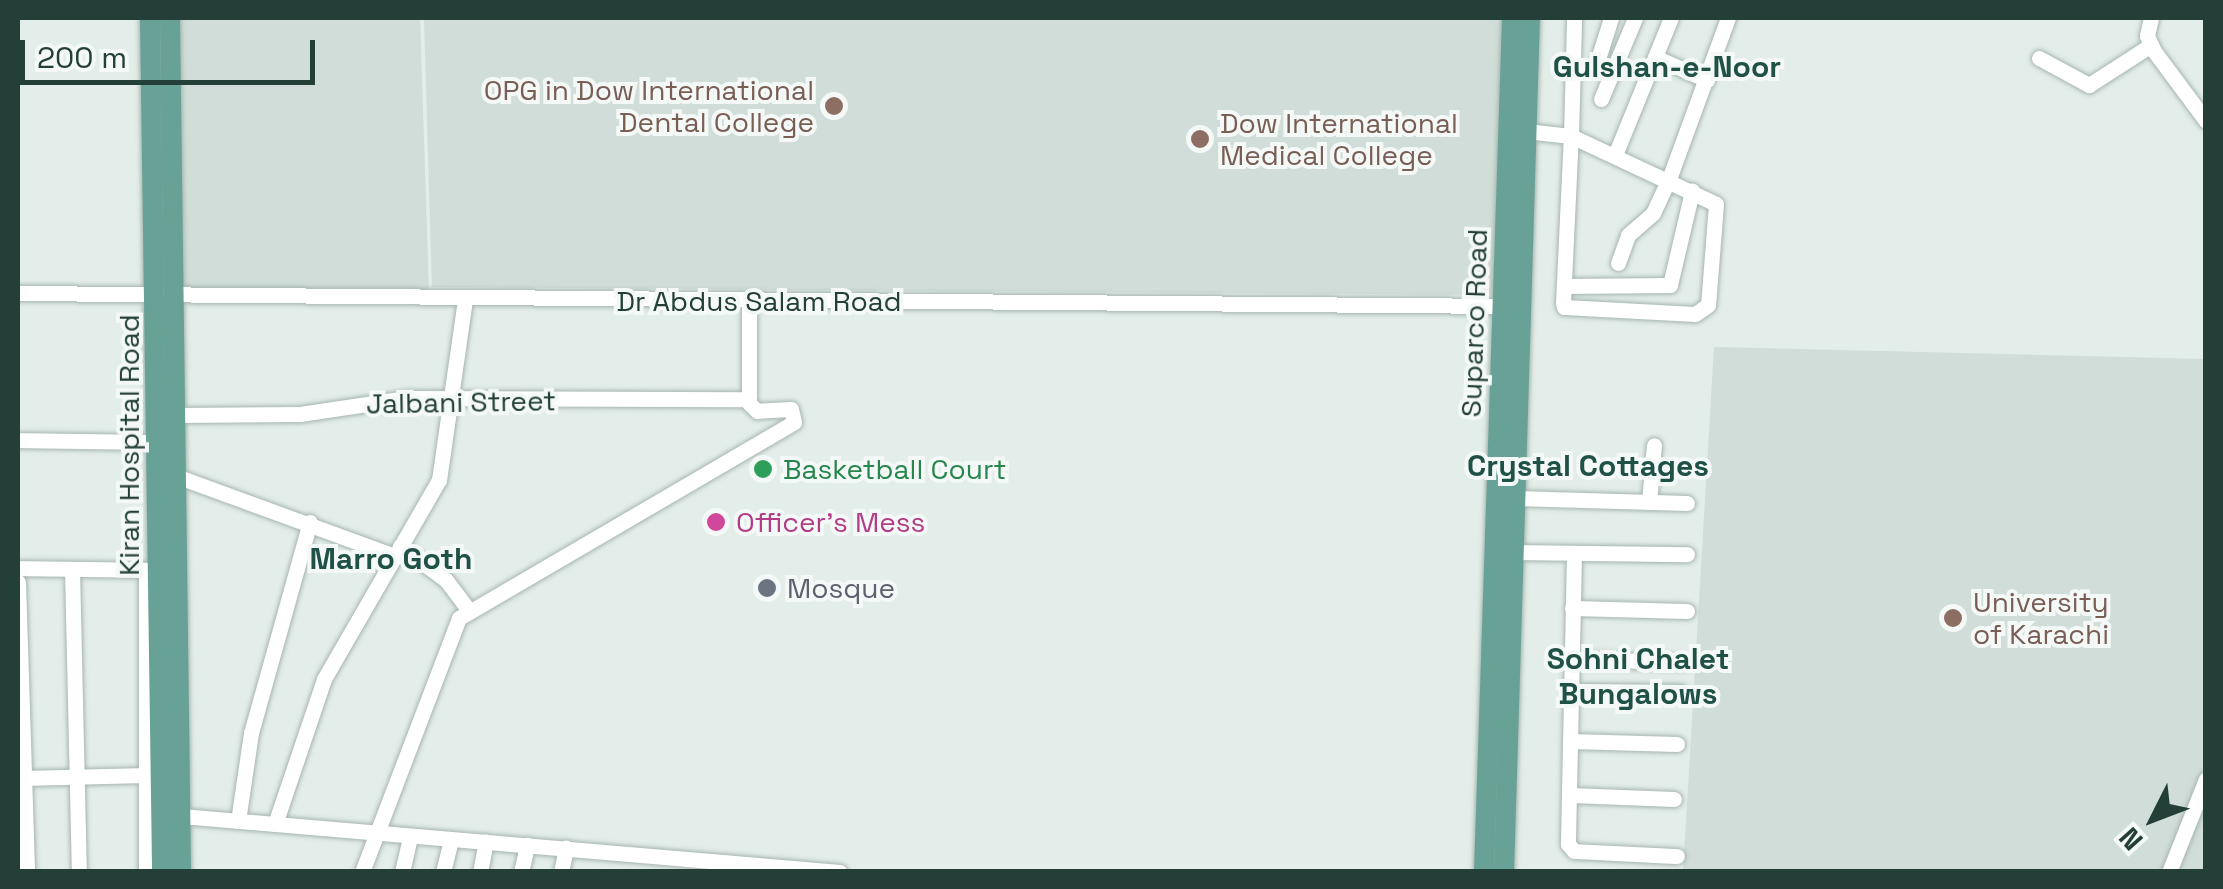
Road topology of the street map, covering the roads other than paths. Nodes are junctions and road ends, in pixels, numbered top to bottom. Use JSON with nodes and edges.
{"nodes":[{"id":1,"x":150,"y":18,"type":"edge"},
{"id":2,"x":170,"y":18,"type":"edge"},
{"id":3,"x":1512,"y":18,"type":"edge"},
{"id":4,"x":1530,"y":18,"type":"edge"},
{"id":5,"x":1574,"y":18,"type":"edge"},
{"id":6,"x":1611,"y":18,"type":"edge"},
{"id":7,"x":1635,"y":18,"type":"edge"},
{"id":8,"x":1671,"y":18,"type":"edge"},
{"id":9,"x":1728,"y":18,"type":"edge"},
{"id":10,"x":2151,"y":18,"type":"edge"},
{"id":11,"x":2151,"y":44,"type":"junction"},
{"id":12,"x":1655,"y":57,"type":"junction"},
{"id":13,"x":2039,"y":58,"type":"dead end"},
{"id":14,"x":1598,"y":59,"type":"dead end"},
{"id":15,"x":1707,"y":80,"type":"junction"},
{"id":16,"x":1601,"y":99,"type":"dead end"},
{"id":17,"x":2206,"y":122,"type":"edge"},
{"id":18,"x":1526,"y":131,"type":"junction"},
{"id":19,"x":1571,"y":136,"type":"junction"},
{"id":20,"x":1615,"y":155,"type":"junction"},
{"id":21,"x":1516,"y":166,"type":"junction"},
{"id":22,"x":1669,"y":179,"type":"junction"},
{"id":23,"x":1692,"y":191,"type":"junction"},
{"id":24,"x":1618,"y":263,"type":"dead end"},
{"id":25,"x":1564,"y":286,"type":"junction"},
{"id":26,"x":18,"y":293,"type":"edge"},
{"id":27,"x":165,"y":294,"type":"junction"},
{"id":28,"x":466,"y":300,"type":"junction"},
{"id":29,"x":749,"y":301,"type":"junction"},
{"id":30,"x":1501,"y":306,"type":"junction"},
{"id":31,"x":748,"y":399,"type":"junction"},
{"id":32,"x":452,"y":400,"type":"junction"},
{"id":33,"x":175,"y":414,"type":"junction"},
{"id":34,"x":18,"y":440,"type":"edge"},
{"id":35,"x":165,"y":442,"type":"junction"},
{"id":36,"x":1654,"y":445,"type":"dead end"},
{"id":37,"x":176,"y":476,"type":"junction"},
{"id":38,"x":1514,"y":498,"type":"junction"},
{"id":39,"x":1649,"y":502,"type":"junction"},
{"id":40,"x":1687,"y":503,"type":"dead end"},
{"id":41,"x":310,"y":522,"type":"junction"},
{"id":42,"x":397,"y":551,"type":"junction"},
{"id":43,"x":1513,"y":552,"type":"junction"},
{"id":44,"x":1574,"y":554,"type":"junction"},
{"id":45,"x":1688,"y":554,"type":"dead end"},
{"id":46,"x":18,"y":568,"type":"edge"},
{"id":47,"x":72,"y":569,"type":"junction"},
{"id":48,"x":152,"y":570,"type":"junction"},
{"id":49,"x":18,"y":582,"type":"edge"},
{"id":50,"x":1572,"y":608,"type":"junction"},
{"id":51,"x":468,"y":610,"type":"junction"},
{"id":52,"x":1687,"y":611,"type":"dead end"},
{"id":53,"x":1572,"y":660,"type":"junction"},
{"id":54,"x":1682,"y":662,"type":"dead end"},
{"id":55,"x":1499,"y":664,"type":"junction"},
{"id":56,"x":1572,"y":691,"type":"junction"},
{"id":57,"x":1682,"y":692,"type":"dead end"},
{"id":58,"x":1570,"y":741,"type":"junction"},
{"id":59,"x":1676,"y":744,"type":"dead end"},
{"id":60,"x":153,"y":775,"type":"junction"},
{"id":61,"x":76,"y":777,"type":"junction"},
{"id":62,"x":21,"y":778,"type":"edge"},
{"id":63,"x":2206,"y":779,"type":"edge"},
{"id":64,"x":1570,"y":795,"type":"junction"},
{"id":65,"x":1674,"y":799,"type":"dead end"},
{"id":66,"x":181,"y":816,"type":"junction"},
{"id":67,"x":238,"y":821,"type":"junction"},
{"id":68,"x":275,"y":824,"type":"junction"},
{"id":69,"x":374,"y":834,"type":"junction"},
{"id":70,"x":410,"y":837,"type":"junction"},
{"id":71,"x":451,"y":840,"type":"junction"},
{"id":72,"x":486,"y":842,"type":"junction"},
{"id":73,"x":527,"y":845,"type":"junction"},
{"id":74,"x":566,"y":848,"type":"junction"},
{"id":75,"x":660,"y":855,"type":"junction"},
{"id":76,"x":1677,"y":856,"type":"dead end"},
{"id":77,"x":746,"y":867,"type":"edge"},
{"id":78,"x":775,"y":868,"type":"edge"},
{"id":79,"x":27,"y":872,"type":"edge"},
{"id":80,"x":79,"y":872,"type":"edge"},
{"id":81,"x":146,"y":872,"type":"edge"},
{"id":82,"x":162,"y":872,"type":"edge"},
{"id":83,"x":181,"y":872,"type":"edge"},
{"id":84,"x":362,"y":872,"type":"edge"},
{"id":85,"x":402,"y":872,"type":"edge"},
{"id":86,"x":443,"y":872,"type":"edge"},
{"id":87,"x":480,"y":872,"type":"edge"},
{"id":88,"x":521,"y":872,"type":"edge"},
{"id":89,"x":561,"y":872,"type":"edge"},
{"id":90,"x":652,"y":872,"type":"edge"},
{"id":91,"x":840,"y":872,"type":"edge"},
{"id":92,"x":1484,"y":872,"type":"edge"},
{"id":93,"x":1504,"y":872,"type":"edge"},
{"id":94,"x":2169,"y":872,"type":"edge"}],
"edges":[{"from":1,"to":27,"type":"main road","name":"Kiran Hospital Road"},
{"from":2,"to":27,"type":"main road","name":"Kiran Hospital Road"},
{"from":3,"to":21,"type":"main road","name":"Suparco Road"},
{"from":4,"to":18,"type":"main road","name":"Suparco Road"},
{"from":5,"to":19,"type":"street"},
{"from":6,"to":14,"type":"street"},
{"from":7,"to":16,"type":"street"},
{"from":8,"to":12,"type":"street"},
{"from":9,"to":15,"type":"street"},
{"from":10,"to":11,"type":"street"},
{"from":11,"to":13,"type":"street"},
{"from":11,"to":17,"type":"street"},
{"from":12,"to":15,"type":"street"},
{"from":12,"to":20,"type":"street"},
{"from":15,"to":22,"type":"street"},
{"from":18,"to":19,"type":"street"},
{"from":18,"to":21,"type":"main road","name":"Suparco Road"},
{"from":19,"to":20,"type":"street"},
{"from":19,"to":25,"type":"street"},
{"from":20,"to":22,"type":"street"},
{"from":21,"to":30,"type":"main road","name":"Suparco Road"},
{"from":21,"to":38,"type":"main road","name":"Suparco Road"},
{"from":22,"to":23,"type":"street"},
{"from":22,"to":24,"type":"street"},
{"from":23,"to":25,"type":"street"},
{"from":23,"to":25,"type":"street"},
{"from":26,"to":27,"type":"street","name":"Dr Abdus Salam Road"},
{"from":27,"to":28,"type":"street","name":"Dr Abdus Salam Road"},
{"from":27,"to":33,"type":"main road","name":"Kiran Hospital Road"},
{"from":27,"to":35,"type":"main road","name":"Kiran Hospital Road"},
{"from":28,"to":29,"type":"street","name":"Dr Abdus Salam Road"},
{"from":28,"to":32,"type":"street"},
{"from":29,"to":30,"type":"street","name":"Dr Abdus Salam Road"},
{"from":29,"to":31,"type":"street"},
{"from":30,"to":55,"type":"main road","name":"Suparco Road"},
{"from":31,"to":32,"type":"street","name":"Jalbani Street"},
{"from":31,"to":51,"type":"street","name":"Jalbani Street"},
{"from":32,"to":33,"type":"street","name":"Jalbani Street"},
{"from":32,"to":42,"type":"street"},
{"from":33,"to":35,"type":"main road","name":"Kiran Hospital Road"},
{"from":34,"to":35,"type":"street"},
{"from":35,"to":37,"type":"main road","name":"Kiran Hospital Road"},
{"from":35,"to":48,"type":"main road","name":"Kiran Hospital Road"},
{"from":36,"to":39,"type":"street"},
{"from":37,"to":41,"type":"street"},
{"from":37,"to":66,"type":"main road","name":"Kiran Hospital Road"},
{"from":38,"to":39,"type":"street"},
{"from":38,"to":43,"type":"main road","name":"Suparco Road"},
{"from":39,"to":40,"type":"street"},
{"from":41,"to":42,"type":"street"},
{"from":41,"to":67,"type":"street"},
{"from":42,"to":51,"type":"street"},
{"from":42,"to":68,"type":"street"},
{"from":43,"to":44,"type":"street"},
{"from":43,"to":55,"type":"main road","name":"Suparco Road"},
{"from":44,"to":45,"type":"street"},
{"from":44,"to":50,"type":"street"},
{"from":46,"to":47,"type":"street"},
{"from":47,"to":48,"type":"street"},
{"from":47,"to":61,"type":"street"},
{"from":48,"to":60,"type":"main road","name":"Kiran Hospital Road"},
{"from":49,"to":62,"type":"street"},
{"from":50,"to":52,"type":"street"},
{"from":50,"to":53,"type":"street"},
{"from":51,"to":69,"type":"street"},
{"from":53,"to":54,"type":"street"},
{"from":53,"to":56,"type":"street"},
{"from":55,"to":92,"type":"main road","name":"Suparco Road"},
{"from":55,"to":93,"type":"main road","name":"Suparco Road"},
{"from":56,"to":57,"type":"street"},
{"from":56,"to":58,"type":"street"},
{"from":58,"to":59,"type":"street"},
{"from":58,"to":64,"type":"street"},
{"from":60,"to":61,"type":"street"},
{"from":60,"to":81,"type":"street"},
{"from":60,"to":82,"type":"main road","name":"Kiran Hospital Road"},
{"from":61,"to":62,"type":"street"},
{"from":61,"to":80,"type":"street"},
{"from":62,"to":79,"type":"street"},
{"from":63,"to":94,"type":"street"},
{"from":64,"to":65,"type":"street"},
{"from":64,"to":76,"type":"street"},
{"from":66,"to":67,"type":"street"},
{"from":66,"to":83,"type":"main road","name":"Kiran Hospital Road"},
{"from":67,"to":68,"type":"street"},
{"from":68,"to":69,"type":"street"},
{"from":69,"to":70,"type":"street"},
{"from":69,"to":84,"type":"street"},
{"from":70,"to":71,"type":"street"},
{"from":70,"to":85,"type":"street"},
{"from":71,"to":72,"type":"street"},
{"from":71,"to":86,"type":"street"},
{"from":72,"to":73,"type":"street"},
{"from":72,"to":87,"type":"street"},
{"from":73,"to":74,"type":"street"},
{"from":73,"to":88,"type":"street"},
{"from":74,"to":75,"type":"street"},
{"from":74,"to":89,"type":"street"},
{"from":75,"to":77,"type":"street"},
{"from":75,"to":90,"type":"street"},
{"from":77,"to":78,"type":"street"},
{"from":78,"to":91,"type":"street"}]}
